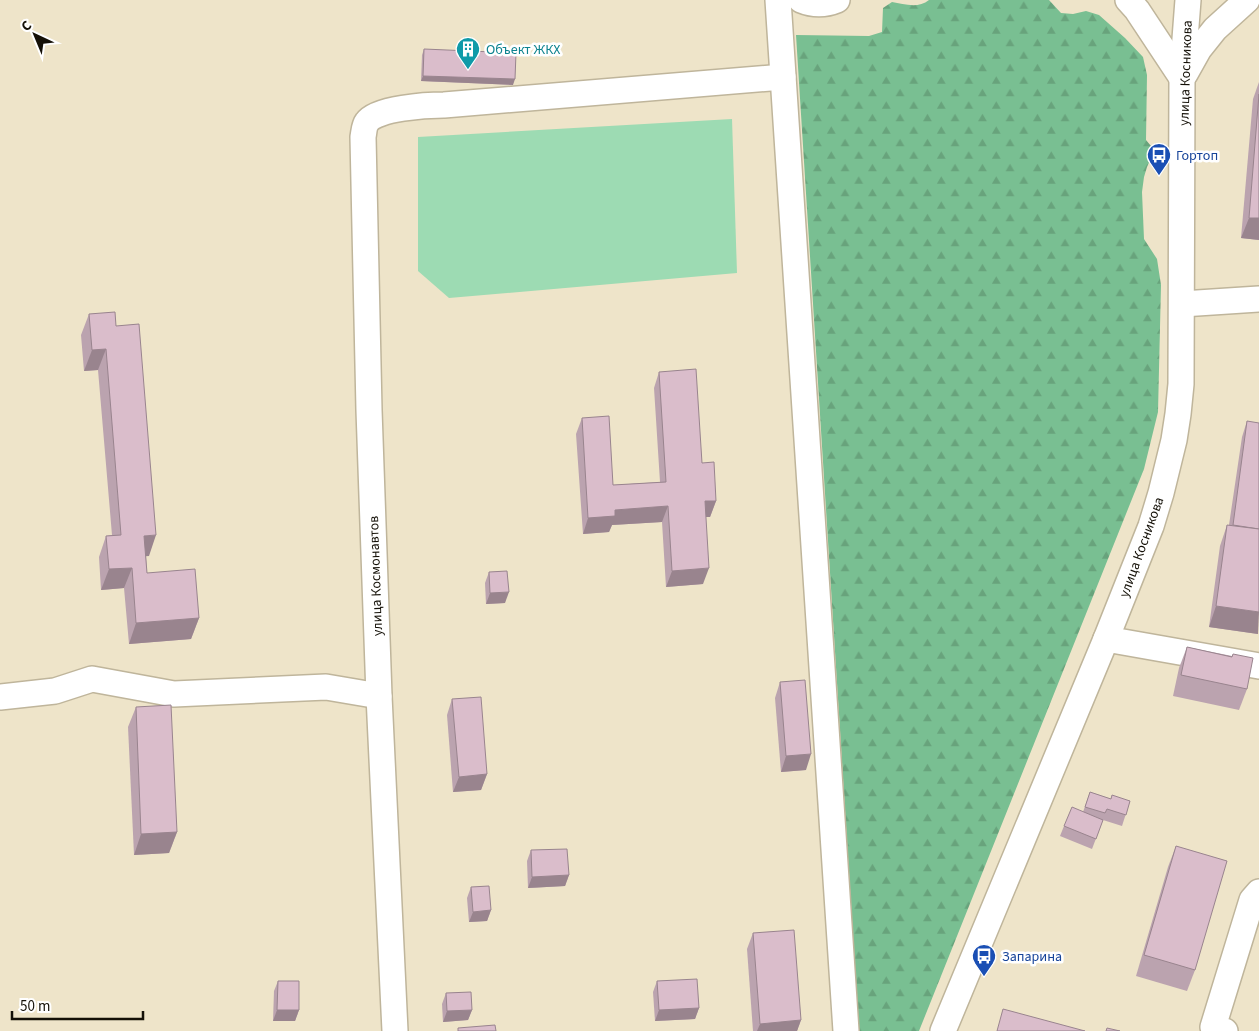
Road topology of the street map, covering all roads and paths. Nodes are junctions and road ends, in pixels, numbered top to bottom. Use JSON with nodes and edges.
{"nodes":[{"id":1,"x":778,"y":0,"type":"edge"},
{"id":2,"x":801,"y":0,"type":"edge"},
{"id":3,"x":837,"y":0,"type":"edge"},
{"id":4,"x":1128,"y":0,"type":"edge"},
{"id":5,"x":1188,"y":0,"type":"edge"},
{"id":6,"x":1247,"y":0,"type":"edge"},
{"id":7,"x":783,"y":77,"type":"junction"},
{"id":8,"x":1182,"y":78,"type":"junction"},
{"id":9,"x":1259,"y":299,"type":"edge"},
{"id":10,"x":1182,"y":304,"type":"junction"},
{"id":11,"x":1106,"y":639,"type":"junction"},
{"id":12,"x":1259,"y":666,"type":"edge"},
{"id":13,"x":378,"y":696,"type":"junction"},
{"id":14,"x":0,"y":697,"type":"edge"},
{"id":15,"x":1259,"y":892,"type":"edge"},
{"id":16,"x":1215,"y":1030,"type":"edge"},
{"id":17,"x":395,"y":1031,"type":"edge"},
{"id":18,"x":846,"y":1031,"type":"edge"},
{"id":19,"x":943,"y":1031,"type":"edge"}],
"edges":[{"from":1,"to":7,"type":"street"},
{"from":2,"to":3,"type":"street"},
{"from":4,"to":8,"type":"street"},
{"from":5,"to":8,"type":"street","name":"улица Косникова"},
{"from":6,"to":8,"type":"street"},
{"from":7,"to":13,"type":"street","name":"улица Космонавтов"},
{"from":7,"to":18,"type":"street"},
{"from":8,"to":10,"type":"street","name":"улица Косникова"},
{"from":9,"to":10,"type":"street"},
{"from":10,"to":11,"type":"street","name":"улица Косникова"},
{"from":11,"to":12,"type":"street"},
{"from":11,"to":19,"type":"street","name":"улица Косникова"},
{"from":13,"to":14,"type":"street"},
{"from":13,"to":17,"type":"street","name":"улица Космонавтов"},
{"from":15,"to":16,"type":"street"}]}
